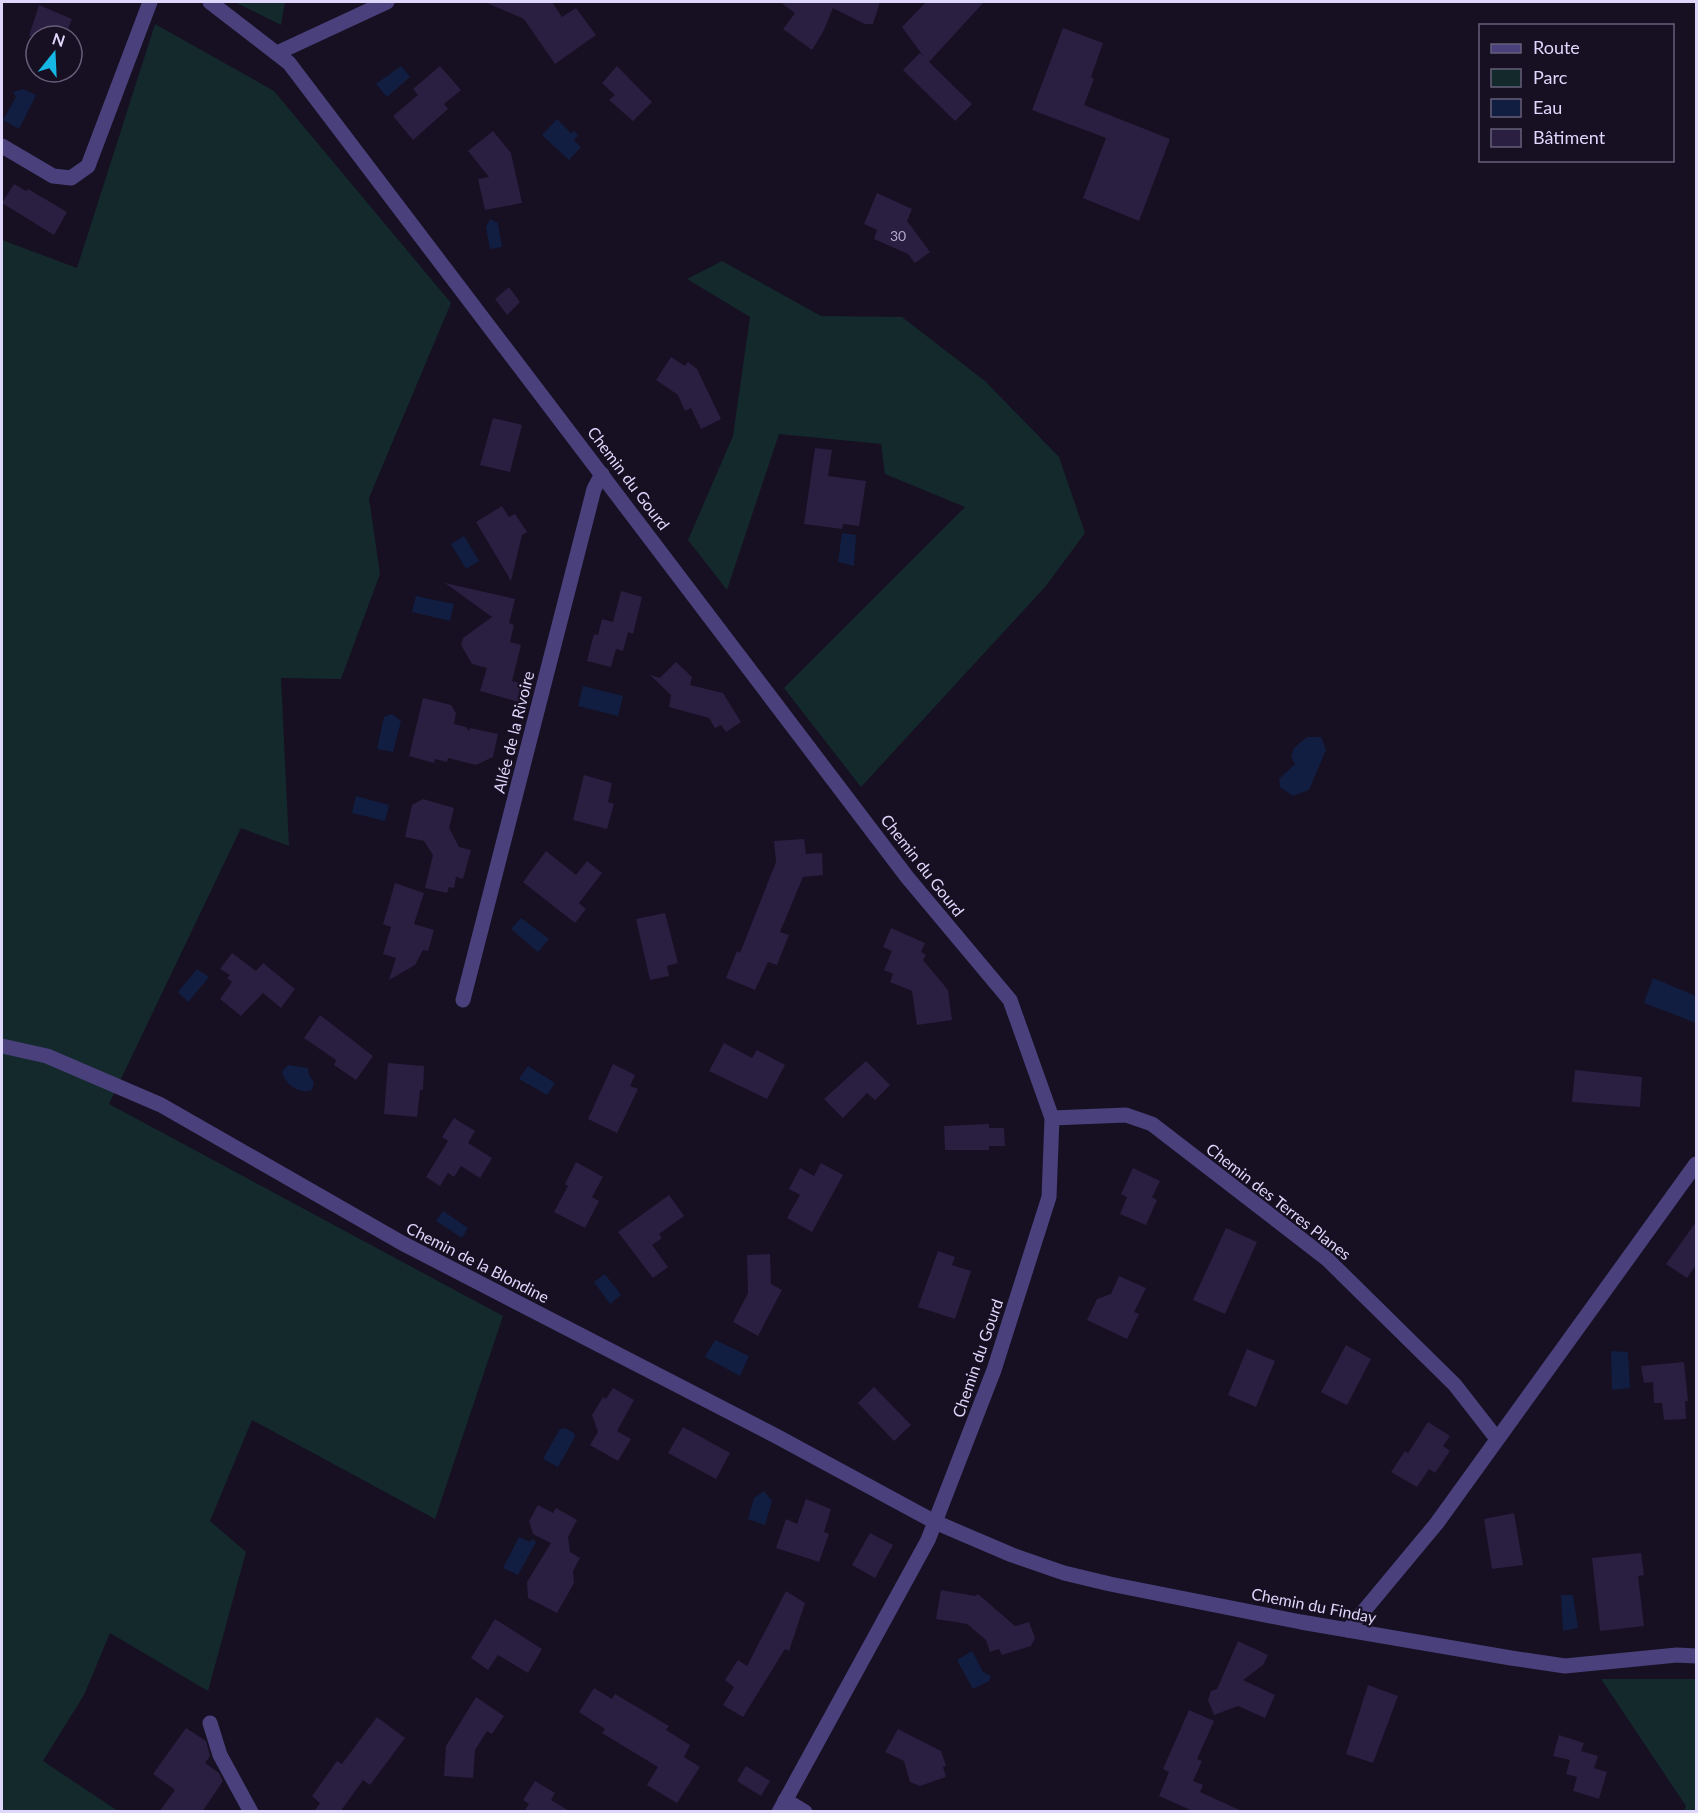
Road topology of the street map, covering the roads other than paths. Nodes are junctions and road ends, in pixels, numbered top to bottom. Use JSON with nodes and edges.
{"nodes":[{"id":1,"x":150,"y":2,"type":"edge"},
{"id":2,"x":210,"y":2,"type":"edge"},
{"id":3,"x":387,"y":2,"type":"edge"},
{"id":4,"x":277,"y":53,"type":"junction"},
{"id":5,"x":2,"y":146,"type":"edge"},
{"id":6,"x":602,"y":474,"type":"junction"},
{"id":7,"x":463,"y":1000,"type":"dead end"},
{"id":8,"x":2,"y":1046,"type":"edge"},
{"id":9,"x":1052,"y":1118,"type":"junction"},
{"id":10,"x":1696,"y":1164,"type":"edge"},
{"id":11,"x":1497,"y":1439,"type":"junction"},
{"id":12,"x":935,"y":1522,"type":"junction"},
{"id":13,"x":1348,"y":1630,"type":"junction"},
{"id":14,"x":1696,"y":1656,"type":"edge"},
{"id":15,"x":210,"y":1723,"type":"dead end"},
{"id":16,"x":782,"y":1806,"type":"edge"},
{"id":17,"x":251,"y":1812,"type":"edge"},
{"id":18,"x":805,"y":1812,"type":"edge"}],
"edges":[{"from":1,"to":5,"type":"street"},
{"from":2,"to":4,"type":"street","name":"Chemin du Gourd"},
{"from":3,"to":4,"type":"street"},
{"from":4,"to":6,"type":"street","name":"Chemin du Gourd"},
{"from":6,"to":7,"type":"street","name":"Allée de la Rivoire"},
{"from":6,"to":9,"type":"street","name":"Chemin du Gourd"},
{"from":8,"to":12,"type":"street","name":"Chemin de la Blondine"},
{"from":9,"to":11,"type":"street","name":"Chemin des Terres Planes"},
{"from":9,"to":12,"type":"street","name":"Chemin du Gourd"},
{"from":10,"to":11,"type":"street"},
{"from":11,"to":13,"type":"street"},
{"from":12,"to":13,"type":"street","name":"Chemin du Finday"},
{"from":12,"to":16,"type":"street","name":"Chemin du Gourd"},
{"from":13,"to":14,"type":"street","name":"Chemin du Finday"},
{"from":15,"to":17,"type":"street"},
{"from":16,"to":18,"type":"street"}]}
